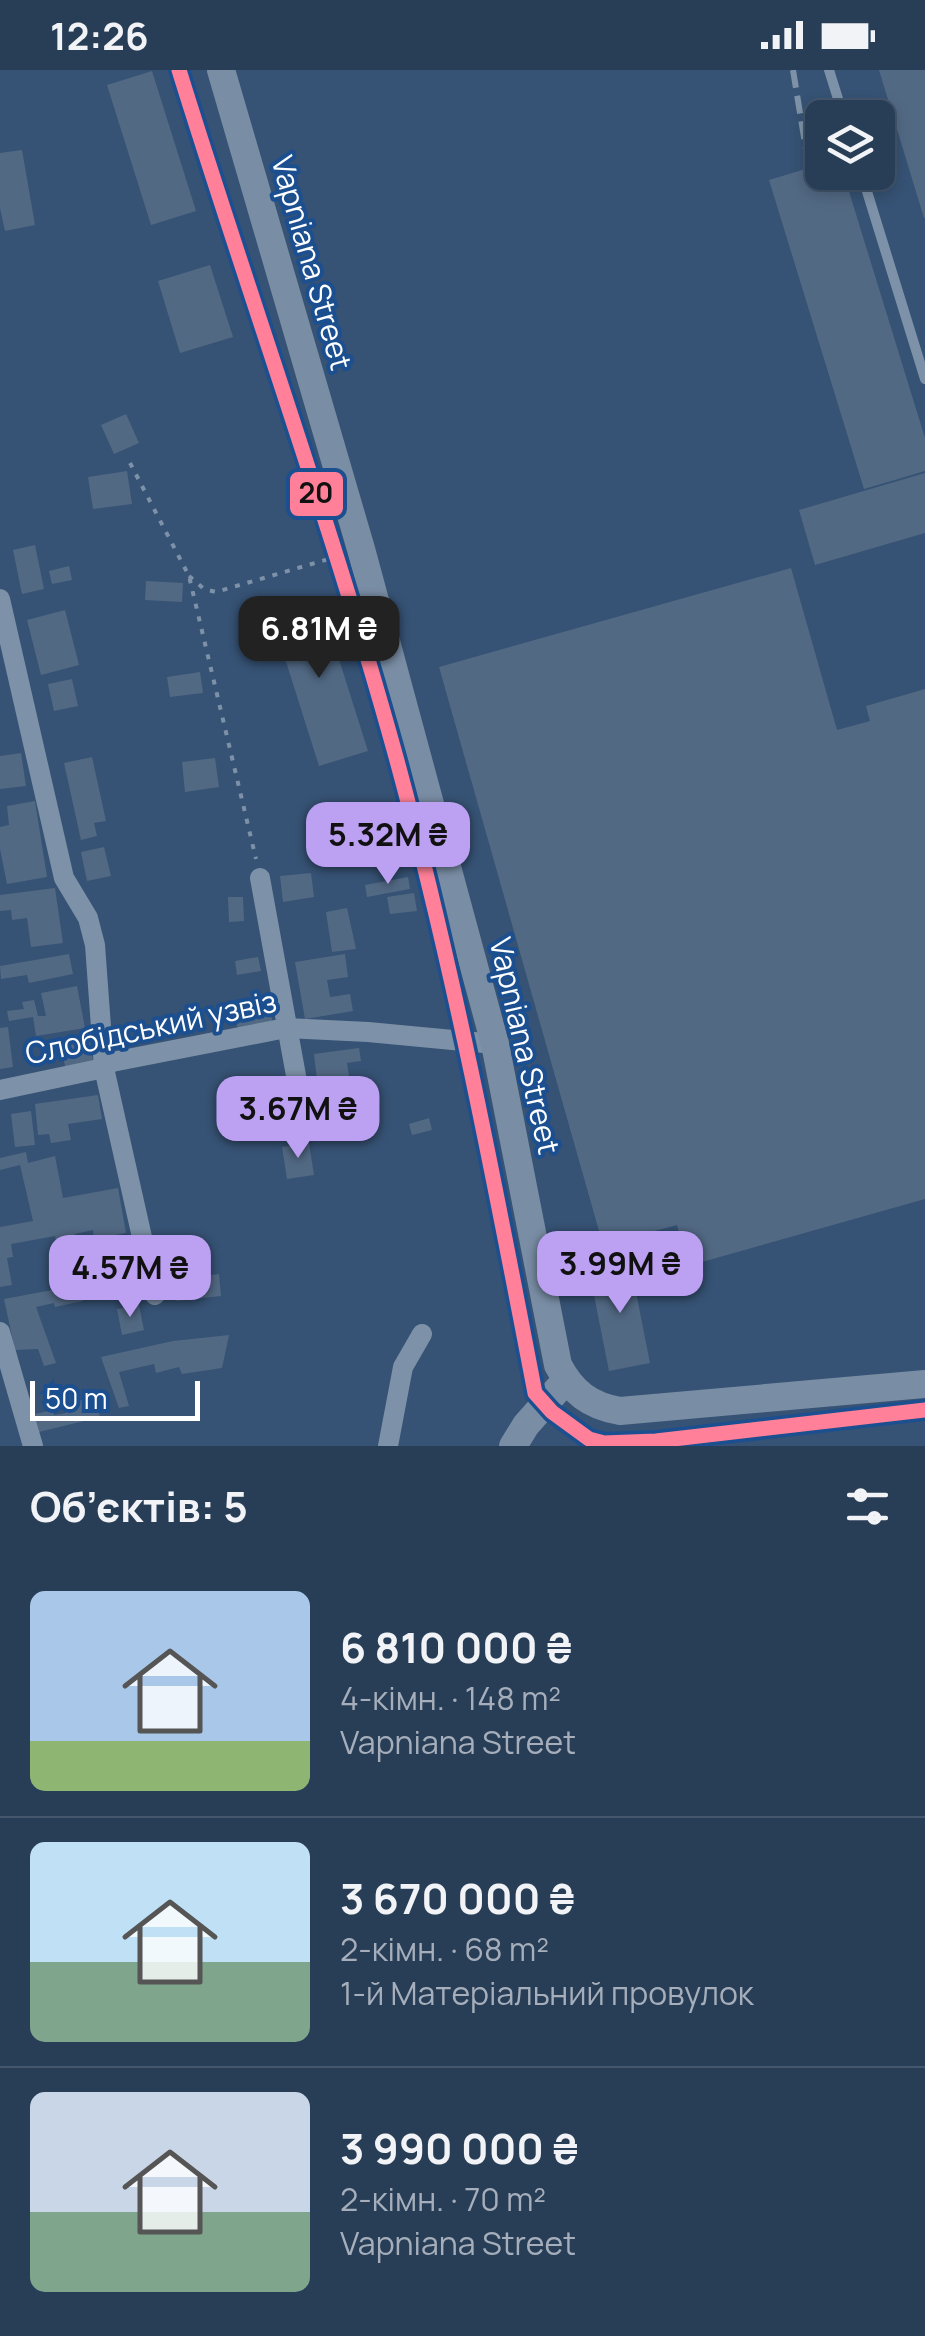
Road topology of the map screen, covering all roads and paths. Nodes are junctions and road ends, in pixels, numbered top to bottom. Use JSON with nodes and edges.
{"nodes":[{"id":1,"x":221,"y":70,"type":"edge"},
{"id":2,"x":829,"y":70,"type":"edge"},
{"id":3,"x":838,"y":100,"type":"edge"},
{"id":4,"x":867,"y":190,"type":"edge"},
{"id":5,"x":925,"y":378,"type":"edge"},
{"id":6,"x":130,"y":463,"type":"dead end"},
{"id":7,"x":361,"y":549,"type":"junction"},
{"id":8,"x":190,"y":576,"type":"junction"},
{"id":9,"x":0,"y":599,"type":"edge"},
{"id":10,"x":260,"y":878,"type":"joint"},
{"id":11,"x":286,"y":1028,"type":"junction"},
{"id":12,"x":494,"y":1044,"type":"junction"},
{"id":13,"x":104,"y":1068,"type":"junction"},
{"id":14,"x":0,"y":1090,"type":"edge"},
{"id":15,"x":301,"y":1103,"type":"dead end"},
{"id":16,"x":156,"y":1295,"type":"dead end"},
{"id":17,"x":0,"y":1332,"type":"edge"},
{"id":18,"x":422,"y":1334,"type":"dead end"},
{"id":19,"x":566,"y":1380,"type":"junction"},
{"id":20,"x":925,"y":1384,"type":"edge"},
{"id":21,"x":32,"y":1446,"type":"edge"},
{"id":22,"x":388,"y":1446,"type":"edge"},
{"id":23,"x":513,"y":1446,"type":"edge"}],
"edges":[{"from":1,"to":7,"type":"street","name":"Vapniana Street"},
{"from":2,"to":3,"type":"lane"},
{"from":4,"to":5,"type":"lane"},
{"from":6,"to":8,"type":"path"},
{"from":7,"to":8,"type":"path"},
{"from":7,"to":12,"type":"street","name":"Vapniana Street"},
{"from":8,"to":10,"type":"path"},
{"from":9,"to":13,"type":"street"},
{"from":10,"to":11,"type":"street"},
{"from":11,"to":12,"type":"street","name":"Слобідський узвіз"},
{"from":11,"to":13,"type":"street","name":"Слобідський узвіз"},
{"from":11,"to":15,"type":"street"},
{"from":12,"to":19,"type":"street","name":"Vapniana Street"},
{"from":13,"to":14,"type":"street","name":"Слобідський узвіз"},
{"from":13,"to":16,"type":"street"},
{"from":17,"to":21,"type":"street"},
{"from":18,"to":22,"type":"street"},
{"from":19,"to":20,"type":"street"},
{"from":19,"to":23,"type":"street"}]}
